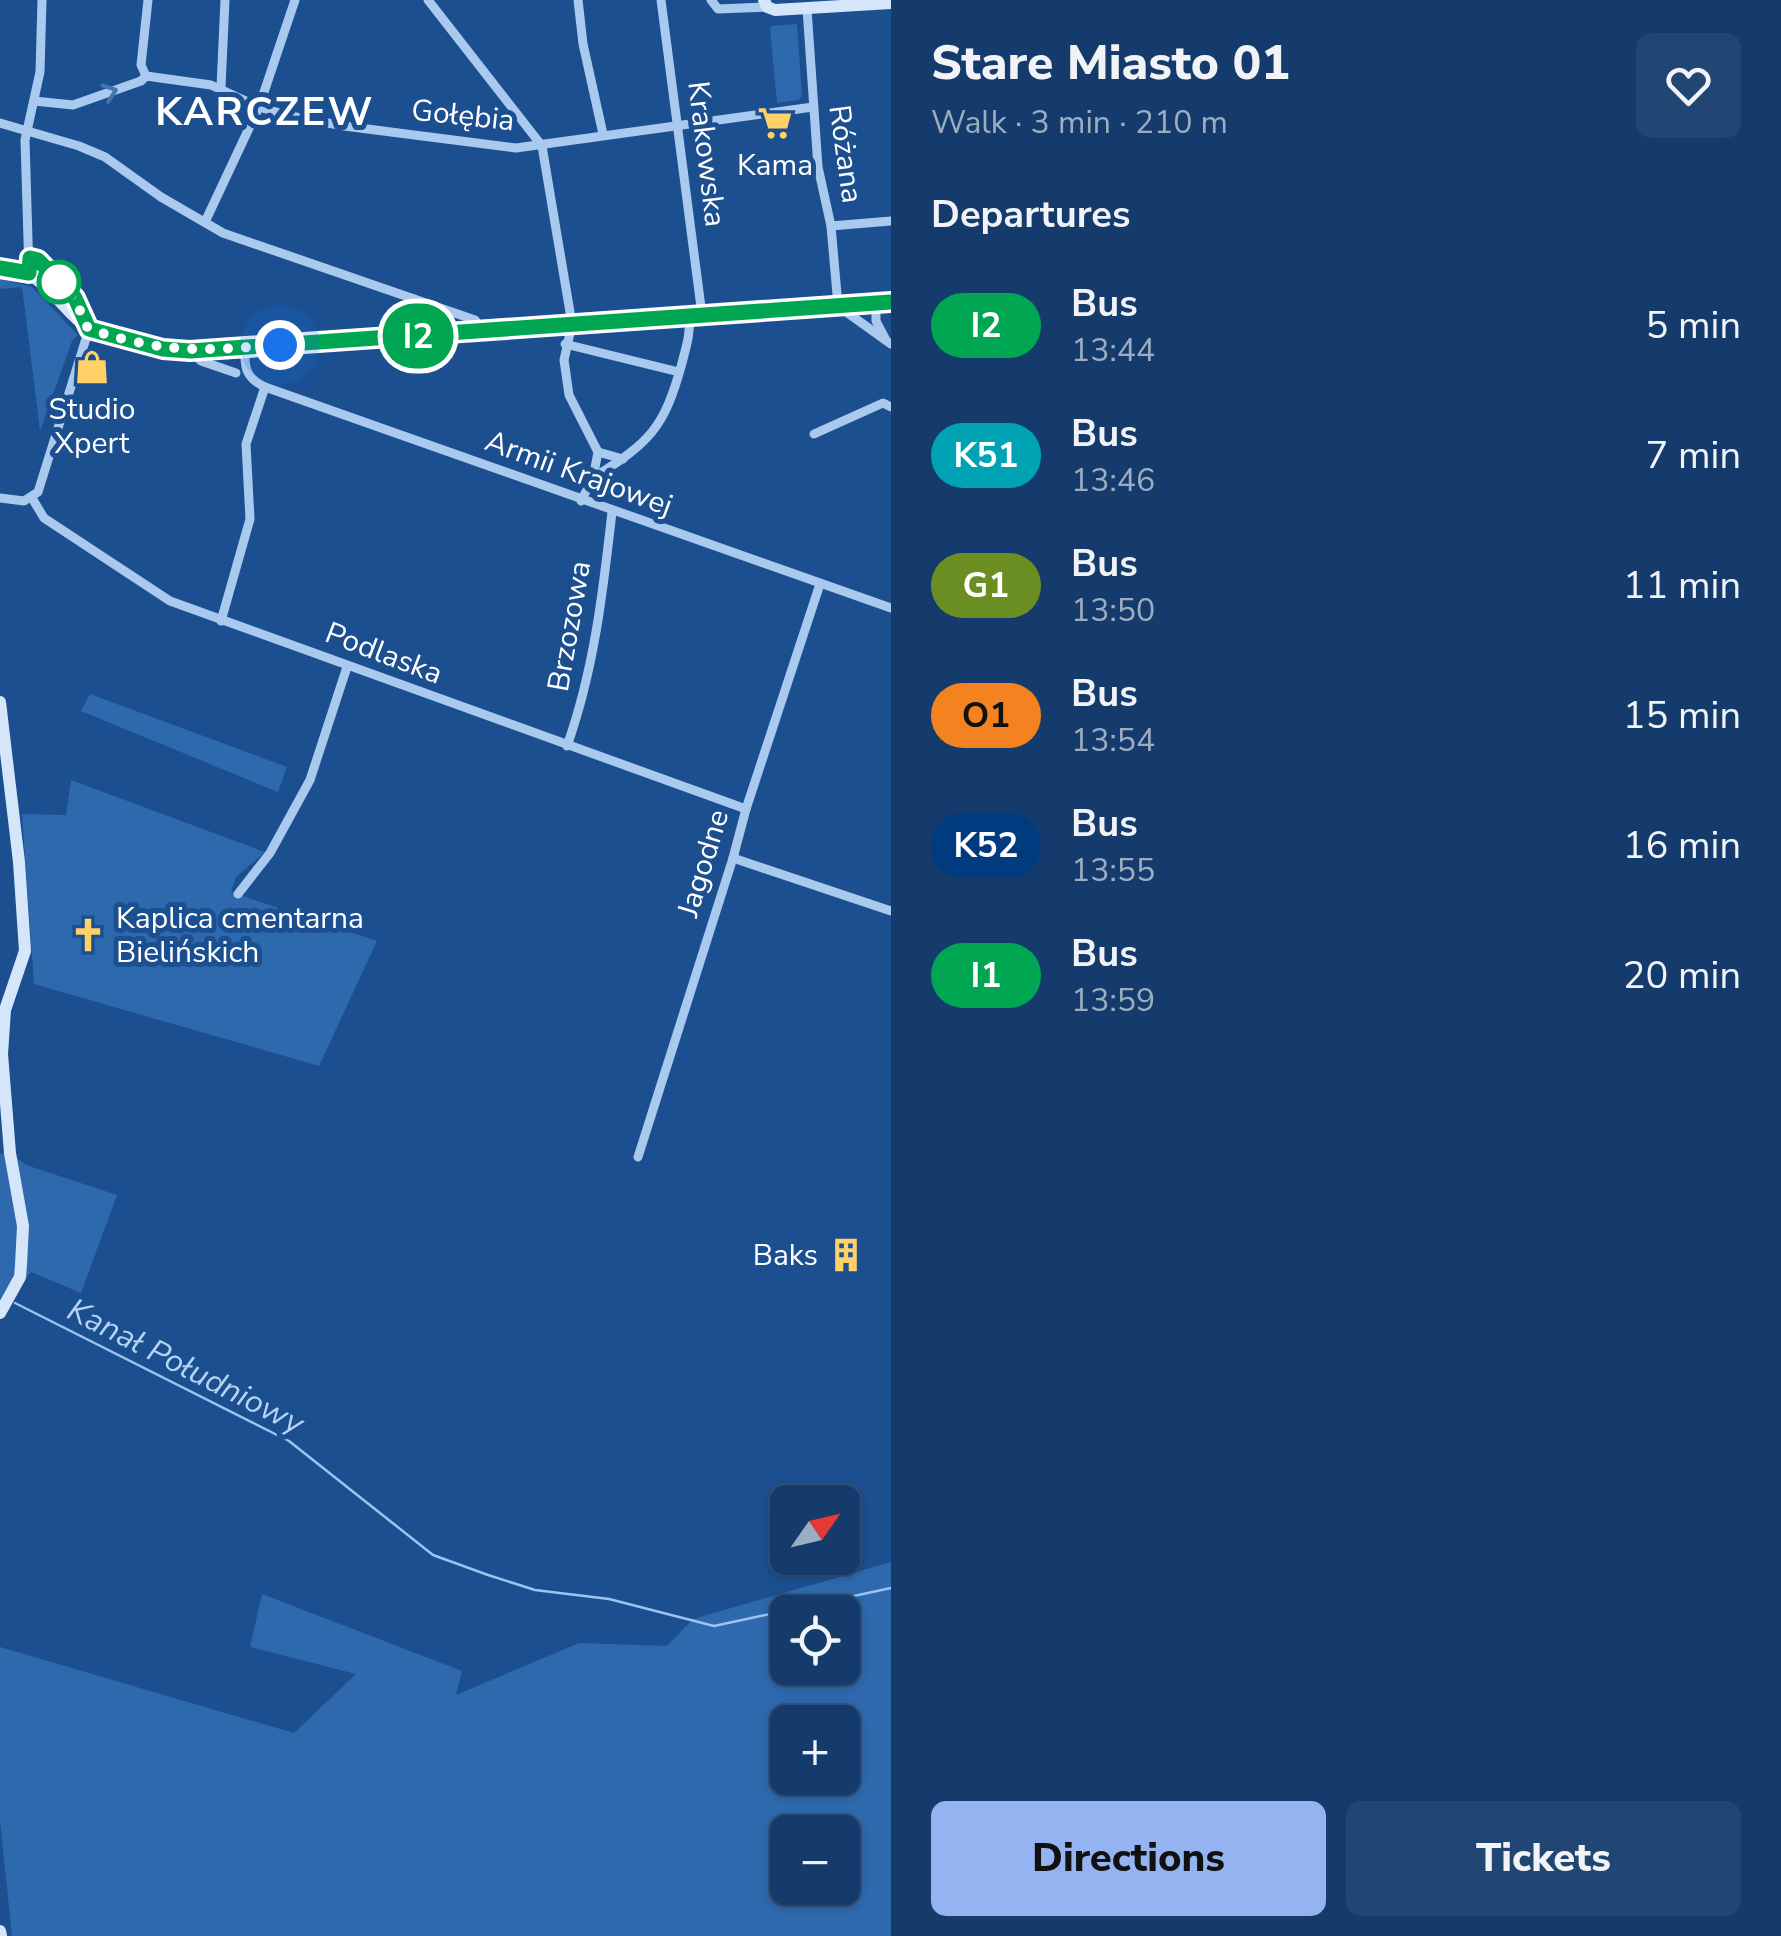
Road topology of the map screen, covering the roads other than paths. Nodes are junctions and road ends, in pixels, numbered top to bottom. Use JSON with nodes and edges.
{"nodes":[{"id":1,"x":42,"y":0,"type":"edge"},
{"id":2,"x":148,"y":0,"type":"edge"},
{"id":3,"x":226,"y":0,"type":"edge"},
{"id":4,"x":295,"y":0,"type":"edge"},
{"id":5,"x":428,"y":0,"type":"edge"},
{"id":6,"x":578,"y":0,"type":"edge"},
{"id":7,"x":661,"y":0,"type":"edge"},
{"id":8,"x":711,"y":0,"type":"edge"},
{"id":9,"x":856,"y":2,"type":"edge"},
{"id":10,"x":891,"y":3,"type":"edge"},
{"id":11,"x":766,"y":4,"type":"edge"},
{"id":12,"x":807,"y":8,"type":"junction"},
{"id":13,"x":146,"y":76,"type":"junction"},
{"id":14,"x":221,"y":88,"type":"junction"},
{"id":15,"x":34,"y":101,"type":"junction"},
{"id":16,"x":260,"y":107,"type":"junction"},
{"id":17,"x":813,"y":107,"type":"junction"},
{"id":18,"x":0,"y":123,"type":"edge"},
{"id":19,"x":678,"y":124,"type":"junction"},
{"id":20,"x":28,"y":129,"type":"junction"},
{"id":21,"x":603,"y":134,"type":"junction"},
{"id":22,"x":542,"y":146,"type":"junction"},
{"id":23,"x":891,"y":221,"type":"edge"},
{"id":24,"x":205,"y":222,"type":"junction"},
{"id":25,"x":831,"y":226,"type":"junction"},
{"id":26,"x":30,"y":258,"type":"junction"},
{"id":27,"x":2,"y":266,"type":"edge"},
{"id":28,"x":29,"y":273,"type":"junction"},
{"id":29,"x":414,"y":299,"type":"junction"},
{"id":30,"x":891,"y":302,"type":"edge"},
{"id":31,"x":871,"y":304,"type":"junction"},
{"id":32,"x":838,"y":306,"type":"junction"},
{"id":33,"x":696,"y":316,"type":"junction"},
{"id":34,"x":572,"y":324,"type":"junction"},
{"id":35,"x":88,"y":327,"type":"junction"},
{"id":36,"x":867,"y":329,"type":"junction"},
{"id":37,"x":484,"y":332,"type":"junction"},
{"id":38,"x":424,"y":336,"type":"junction"},
{"id":39,"x":889,"y":342,"type":"edge"},
{"id":40,"x":565,"y":344,"type":"junction"},
{"id":41,"x":245,"y":347,"type":"junction"},
{"id":42,"x":190,"y":351,"type":"junction"},
{"id":43,"x":679,"y":372,"type":"junction"},
{"id":44,"x":236,"y":374,"type":"dead end"},
{"id":45,"x":265,"y":388,"type":"junction"},
{"id":46,"x":891,"y":406,"type":"edge"},
{"id":47,"x":814,"y":434,"type":"dead end"},
{"id":48,"x":598,"y":452,"type":"junction"},
{"id":49,"x":623,"y":459,"type":"junction"},
{"id":50,"x":593,"y":478,"type":"junction"},
{"id":51,"x":0,"y":498,"type":"edge"},
{"id":52,"x":32,"y":498,"type":"junction"},
{"id":53,"x":581,"y":501,"type":"junction"},
{"id":54,"x":612,"y":512,"type":"junction"},
{"id":55,"x":820,"y":584,"type":"junction"},
{"id":56,"x":891,"y":608,"type":"edge"},
{"id":57,"x":221,"y":621,"type":"junction"},
{"id":58,"x":347,"y":667,"type":"junction"},
{"id":59,"x":0,"y":702,"type":"edge"},
{"id":60,"x":566,"y":746,"type":"junction"},
{"id":61,"x":746,"y":808,"type":"junction"},
{"id":62,"x":733,"y":858,"type":"junction"},
{"id":63,"x":238,"y":894,"type":"dead end"},
{"id":64,"x":891,"y":910,"type":"edge"},
{"id":65,"x":638,"y":1157,"type":"dead end"},
{"id":66,"x":0,"y":1313,"type":"edge"}],
"edges":[{"from":1,"to":15,"type":"street"},
{"from":2,"to":13,"type":"street"},
{"from":3,"to":14,"type":"street"},
{"from":4,"to":16,"type":"street"},
{"from":5,"to":22,"type":"street"},
{"from":6,"to":21,"type":"street"},
{"from":7,"to":19,"type":"street","name":"Krakowska"},
{"from":8,"to":11,"type":"street"},
{"from":9,"to":10,"type":"main road"},
{"from":9,"to":12,"type":"main road"},
{"from":11,"to":12,"type":"main road"},
{"from":12,"to":17,"type":"street","name":"Różana"},
{"from":13,"to":14,"type":"street","name":"Gołębia"},
{"from":15,"to":13,"type":"street","one_way":true},
{"from":14,"to":16,"type":"street","name":"Gołębia"},
{"from":15,"to":20,"type":"street"},
{"from":16,"to":22,"type":"street","name":"Gołębia"},
{"from":16,"to":24,"type":"street"},
{"from":17,"to":19,"type":"street"},
{"from":17,"to":25,"type":"street","name":"Różana"},
{"from":18,"to":20,"type":"street"},
{"from":19,"to":21,"type":"street"},
{"from":19,"to":33,"type":"street","name":"Krakowska"},
{"from":20,"to":24,"type":"street"},
{"from":20,"to":26,"type":"street"},
{"from":21,"to":22,"type":"street","name":"Gołębia"},
{"from":22,"to":34,"type":"street"},
{"from":23,"to":25,"type":"street"},
{"from":24,"to":29,"type":"street"},
{"from":25,"to":32,"type":"street","name":"Różana"},
{"from":26,"to":28,"type":"street"},
{"from":26,"to":35,"type":"street"},
{"from":27,"to":28,"type":"main road"},
{"from":28,"to":35,"type":"main road"},
{"from":29,"to":37,"type":"street"},
{"from":29,"to":38,"type":"street"},
{"from":30,"to":31,"type":"main road"},
{"from":31,"to":32,"type":"main road"},
{"from":31,"to":36,"type":"street"},
{"from":31,"to":39,"type":"street"},
{"from":32,"to":33,"type":"main road"},
{"from":32,"to":36,"type":"street"},
{"from":33,"to":34,"type":"main road"},
{"from":33,"to":43,"type":"street","name":"Krakowska"},
{"from":34,"to":37,"type":"main road"},
{"from":34,"to":40,"type":"street"},
{"from":35,"to":42,"type":"main road"},
{"from":35,"to":52,"type":"street"},
{"from":36,"to":39,"type":"street"},
{"from":37,"to":38,"type":"main road"},
{"from":38,"to":41,"type":"main road"},
{"from":40,"to":43,"type":"street"},
{"from":40,"to":48,"type":"street"},
{"from":41,"to":42,"type":"main road"},
{"from":41,"to":45,"type":"street","name":"Armii Krajowej"},
{"from":42,"to":44,"type":"street"},
{"from":43,"to":49,"type":"street","name":"Krakowska"},
{"from":45,"to":53,"type":"street","name":"Armii Krajowej"},
{"from":45,"to":57,"type":"street"},
{"from":46,"to":47,"type":"street"},
{"from":48,"to":49,"type":"street"},
{"from":48,"to":50,"type":"street"},
{"from":49,"to":50,"type":"street","name":"Krakowska"},
{"from":50,"to":53,"type":"street"},
{"from":51,"to":52,"type":"street"},
{"from":52,"to":57,"type":"street","name":"Podlaska"},
{"from":53,"to":54,"type":"street","name":"Armii Krajowej"},
{"from":54,"to":55,"type":"street","name":"Armii Krajowej"},
{"from":54,"to":60,"type":"street","name":"Brzozowa"},
{"from":55,"to":56,"type":"street","name":"Armii Krajowej"},
{"from":55,"to":61,"type":"street","name":"Jagodne"},
{"from":57,"to":58,"type":"street","name":"Podlaska"},
{"from":58,"to":60,"type":"street","name":"Podlaska"},
{"from":58,"to":63,"type":"street"},
{"from":59,"to":66,"type":"main road"},
{"from":60,"to":61,"type":"street","name":"Podlaska"},
{"from":61,"to":62,"type":"street","name":"Jagodne"},
{"from":62,"to":64,"type":"street"},
{"from":62,"to":65,"type":"street","name":"Jagodne"}]}
